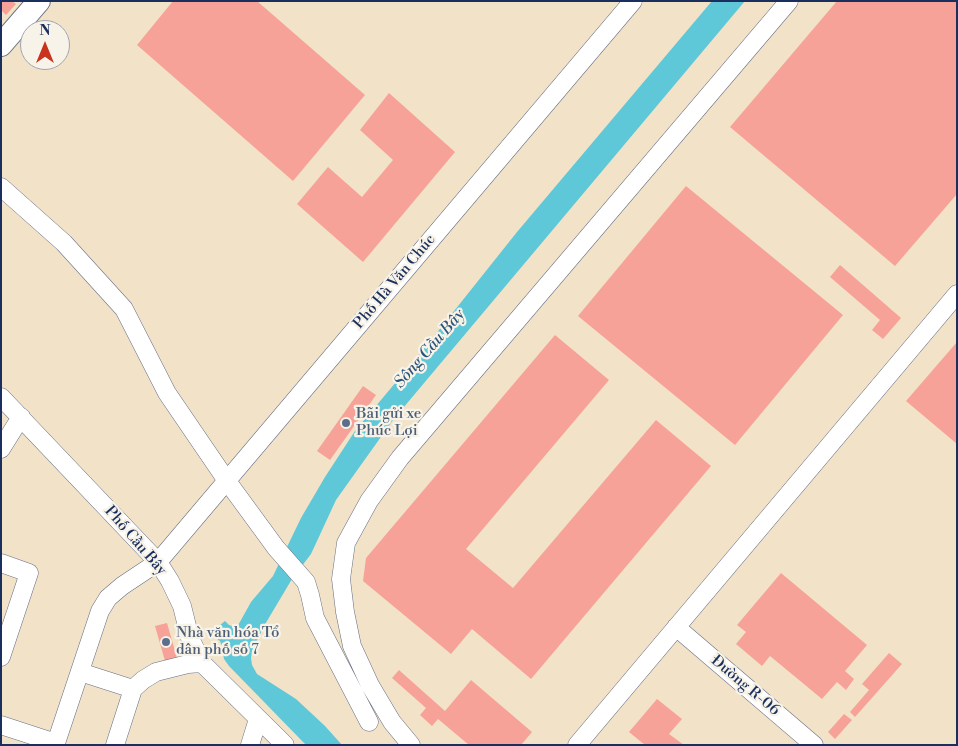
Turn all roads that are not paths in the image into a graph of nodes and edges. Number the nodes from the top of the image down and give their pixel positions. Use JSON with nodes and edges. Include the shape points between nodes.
{"nodes":[{"id":1,"x":633,"y":1,"type":"edge"},
{"id":2,"x":789,"y":1,"type":"edge"},
{"id":3,"x":30,"y":4,"type":"edge"},
{"id":4,"x":1,"y":45,"type":"edge"},
{"id":5,"x":1,"y":187,"type":"edge"},
{"id":6,"x":957,"y":294,"type":"edge"},
{"id":7,"x":1,"y":397,"type":"edge"},
{"id":8,"x":21,"y":417,"type":"junction"},
{"id":9,"x":1,"y":449,"type":"edge"},
{"id":10,"x":227,"y":481,"type":"junction"},
{"id":11,"x":158,"y":562,"type":"junction"},
{"id":12,"x":1,"y":563,"type":"edge"},
{"id":13,"x":676,"y":627,"type":"junction"},
{"id":14,"x":1,"y":657,"type":"edge"},
{"id":15,"x":202,"y":663,"type":"junction"},
{"id":16,"x":80,"y":672,"type":"junction"},
{"id":17,"x":133,"y":690,"type":"junction"},
{"id":18,"x":258,"y":720,"type":"junction"},
{"id":19,"x":369,"y":722,"type":"dead end"},
{"id":20,"x":1,"y":724,"type":"edge"},
{"id":21,"x":56,"y":744,"type":"edge"},
{"id":22,"x":119,"y":744,"type":"edge"},
{"id":23,"x":250,"y":745,"type":"edge"},
{"id":24,"x":285,"y":745,"type":"edge"},
{"id":25,"x":410,"y":745,"type":"edge"},
{"id":26,"x":577,"y":745,"type":"edge"},
{"id":27,"x":814,"y":745,"type":"edge"}],
"edges":[{"from":1,"to":10,"type":"street","name":"Phố Hà Văn Chúc"},
{"from":2,"to":25,"type":"street","via":[[400,458],[369,500],[346,543],[341,579],[352,646],[370,685]]},
{"from":3,"to":4,"type":"main road"},
{"from":5,"to":10,"type":"street","via":[[64,243],[124,309],[167,393]]},
{"from":6,"to":13,"type":"street"},
{"from":7,"to":8,"type":"street","name":"Phố Cầu Bây"},
{"from":8,"to":9,"type":"street"},
{"from":8,"to":11,"type":"street","name":"Phố Cầu Bây"},
{"from":10,"to":11,"type":"street","name":"Phố Hà Văn Chúc"},
{"from":10,"to":19,"type":"street","via":[[276,548],[306,582],[315,618]]},
{"from":11,"to":15,"type":"street","name":"Phố Cầu Bây","via":[[182,606],[190,638]]},
{"from":11,"to":16,"type":"street","name":"Phố Hà Văn Chúc","via":[[108,598],[100,611]]},
{"from":12,"to":14,"type":"street","via":[[29,573]]},
{"from":13,"to":26,"type":"street"},
{"from":13,"to":27,"type":"street","name":"Đường R-06"},
{"from":15,"to":17,"type":"street","via":[[156,672]]},
{"from":15,"to":18,"type":"street","name":"Phố Cầu Bây"},
{"from":16,"to":17,"type":"street"},
{"from":16,"to":21,"type":"street","name":"Phố Hà Văn Chúc"},
{"from":17,"to":22,"type":"street"},
{"from":18,"to":23,"type":"street"},
{"from":18,"to":24,"type":"street","name":"Phố Cầu Bây"},
{"from":20,"to":21,"type":"street"}]}
